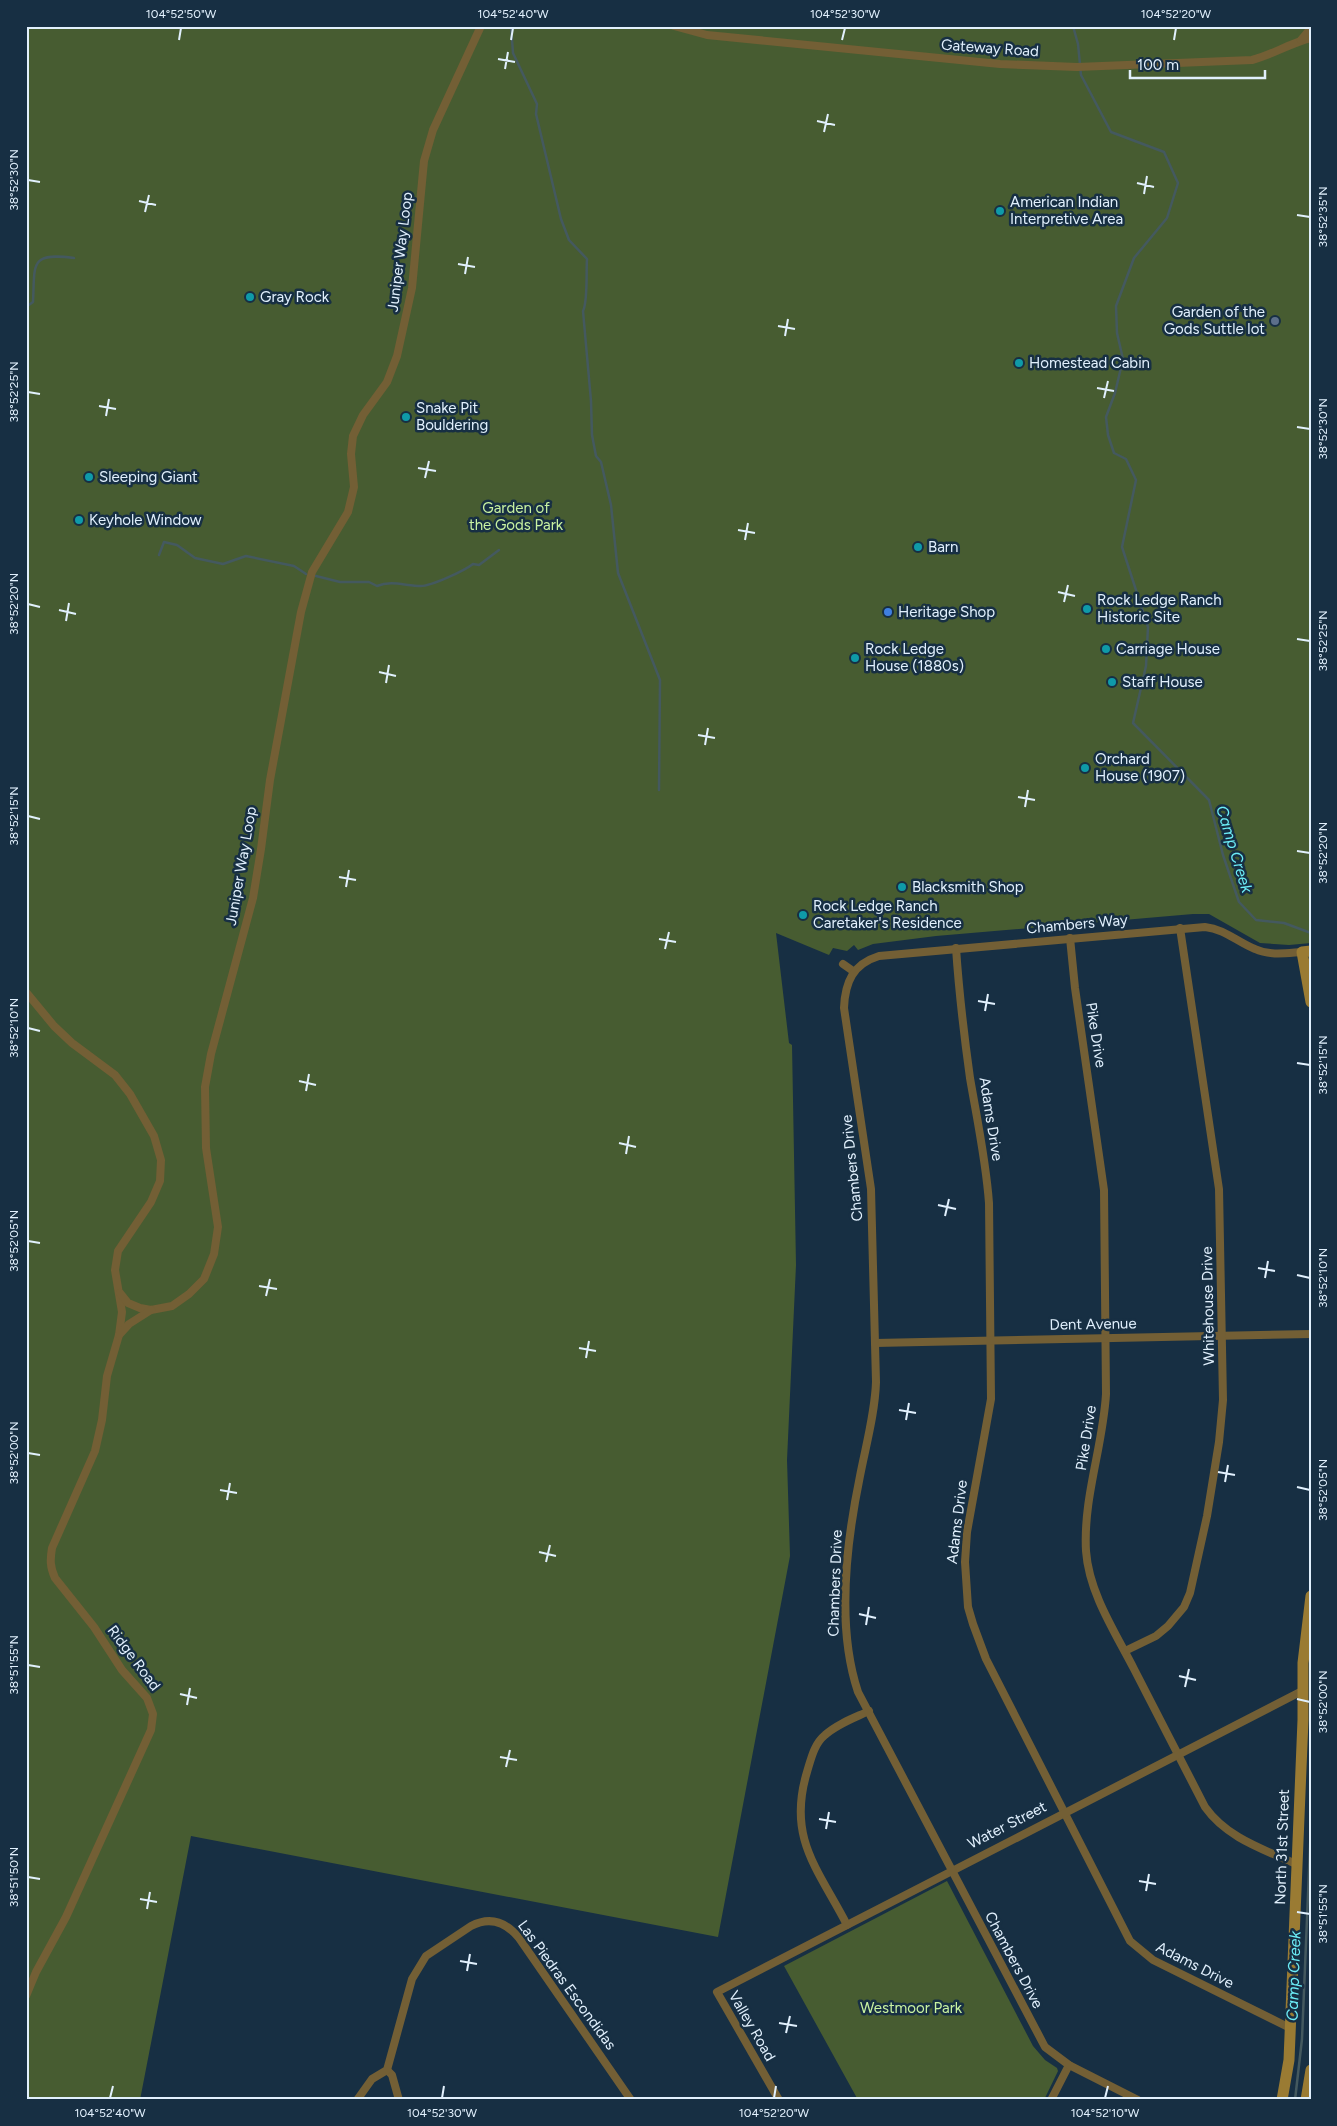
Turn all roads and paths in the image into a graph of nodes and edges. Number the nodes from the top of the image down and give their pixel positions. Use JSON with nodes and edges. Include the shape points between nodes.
{"nodes":[{"id":1,"x":481,"y":26,"type":"edge"},
{"id":2,"x":674,"y":26,"type":"edge"},
{"id":3,"x":1311,"y":28,"type":"edge"},
{"id":4,"x":1311,"y":38,"type":"edge"},
{"id":5,"x":1301,"y":40,"type":"junction"},
{"id":6,"x":1180,"y":928,"type":"junction"},
{"id":7,"x":1070,"y":938,"type":"junction"},
{"id":8,"x":956,"y":948,"type":"junction"},
{"id":9,"x":1307,"y":951,"type":"edge"},
{"id":10,"x":843,"y":964,"type":"dead end"},
{"id":11,"x":853,"y":971,"type":"junction"},
{"id":12,"x":26,"y":992,"type":"edge"},
{"id":13,"x":1311,"y":1002,"type":"edge"},
{"id":14,"x":120,"y":1293,"type":"junction"},
{"id":15,"x":152,"y":1310,"type":"junction"},
{"id":16,"x":1311,"y":1334,"type":"edge"},
{"id":17,"x":119,"y":1335,"type":"junction"},
{"id":18,"x":1222,"y":1337,"type":"junction"},
{"id":19,"x":1106,"y":1338,"type":"junction"},
{"id":20,"x":990,"y":1340,"type":"junction"},
{"id":21,"x":875,"y":1343,"type":"junction"},
{"id":22,"x":1311,"y":1596,"type":"edge"},
{"id":23,"x":1125,"y":1651,"type":"junction"},
{"id":24,"x":1307,"y":1689,"type":"edge"},
{"id":25,"x":868,"y":1711,"type":"junction"},
{"id":26,"x":1178,"y":1755,"type":"junction"},
{"id":27,"x":1064,"y":1812,"type":"junction"},
{"id":28,"x":1296,"y":1864,"type":"junction"},
{"id":29,"x":951,"y":1871,"type":"junction"},
{"id":30,"x":847,"y":1926,"type":"junction"},
{"id":31,"x":717,"y":1992,"type":"joint"},
{"id":32,"x":26,"y":1996,"type":"edge"},
{"id":33,"x":1290,"y":2028,"type":"junction"},
{"id":34,"x":1069,"y":2064,"type":"junction"},
{"id":35,"x":387,"y":2070,"type":"junction"},
{"id":36,"x":1311,"y":2070,"type":"edge"},
{"id":37,"x":357,"y":2100,"type":"edge"},
{"id":38,"x":399,"y":2100,"type":"edge"},
{"id":39,"x":631,"y":2100,"type":"edge"},
{"id":40,"x":779,"y":2100,"type":"edge"},
{"id":41,"x":1051,"y":2100,"type":"edge"},
{"id":42,"x":1138,"y":2100,"type":"edge"},
{"id":43,"x":1282,"y":2100,"type":"edge"},
{"id":44,"x":1306,"y":2100,"type":"edge"}],
"edges":[{"from":1,"to":15,"type":"street","name":"Juniper Way Loop","via":[[433,130],[424,161],[412,288],[397,356],[387,382],[363,415],[353,436],[354,487],[348,512],[312,572],[301,612],[270,780],[253,898],[205,1087],[206,1148],[218,1227],[214,1254],[204,1278],[189,1294],[172,1306]]},
{"from":2,"to":5,"type":"street","name":"Gateway Road","via":[[707,35],[831,48],[1000,64],[1077,67],[1252,60]]},
{"from":3,"to":5,"type":"street","name":"Gateway Road"},
{"from":4,"to":5,"type":"street","name":"Gateway Road"},
{"from":6,"to":7,"type":"street","name":"Chambers Way"},
{"from":6,"to":9,"type":"street","name":"Chambers Way","via":[[1214,928],[1266,953]]},
{"from":6,"to":18,"type":"street","name":"Whitehouse Drive","via":[[1219,1189]]},
{"from":7,"to":8,"type":"street","name":"Chambers Way"},
{"from":7,"to":19,"type":"street","name":"Pike Drive","via":[[1102,1175]]},
{"from":8,"to":11,"type":"street","name":"Chambers Way","via":[[879,956]]},
{"from":8,"to":20,"type":"street","name":"Adams Drive","via":[[970,1076],[988,1187]]},
{"from":9,"to":13,"type":"main road"},
{"from":10,"to":11,"type":"street"},
{"from":11,"to":21,"type":"street","name":"Chambers Drive","via":[[847,985],[844,1008],[871,1189]]},
{"from":12,"to":14,"type":"street","via":[[54,1026],[115,1075],[154,1136],[161,1160],[160,1181],[151,1202],[118,1252],[115,1270]]},
{"from":14,"to":15,"type":"street","via":[[128,1302]]},
{"from":14,"to":17,"type":"street","name":"Ridge Road"},
{"from":15,"to":17,"type":"street","via":[[129,1324]]},
{"from":16,"to":18,"type":"street","name":"Dent Avenue"},
{"from":17,"to":32,"type":"street","name":"Ridge Road","via":[[109,1365],[95,1451],[52,1548],[50,1560],[55,1578],[94,1627],[122,1670],[147,1698],[153,1719],[151,1730],[66,1917]]},
{"from":18,"to":19,"type":"street","name":"Dent Avenue"},
{"from":18,"to":23,"type":"street","name":"Whitehouse Drive","via":[[1223,1400],[1219,1442],[1190,1593],[1184,1607],[1168,1626],[1156,1636]]},
{"from":19,"to":20,"type":"street","name":"Dent Avenue"},
{"from":19,"to":23,"type":"street","name":"Pike Drive","via":[[1105,1417],[1089,1509],[1086,1551],[1095,1590]]},
{"from":20,"to":21,"type":"street","name":"Dent Avenue"},
{"from":20,"to":27,"type":"street","name":"Adams Drive","via":[[990,1406],[967,1532],[966,1592],[986,1659]]},
{"from":21,"to":25,"type":"street","name":"Chambers Drive","via":[[876,1395],[853,1509],[847,1568],[848,1656],[858,1692]]},
{"from":22,"to":24,"type":"main road","name":"North 31st Street","via":[[1306,1631]]},
{"from":23,"to":26,"type":"street","name":"Pike Drive"},
{"from":24,"to":26,"type":"street","name":"Water Street"},
{"from":24,"to":28,"type":"main road","name":"North 31st Street"},
{"from":25,"to":29,"type":"street","name":"Chambers Drive"},
{"from":25,"to":30,"type":"street","via":[[820,1739],[814,1749],[800,1800],[804,1843]]},
{"from":26,"to":27,"type":"street","name":"Water Street"},
{"from":26,"to":28,"type":"street","name":"Pike Drive","via":[[1205,1807],[1220,1825],[1238,1838]]},
{"from":27,"to":29,"type":"street","name":"Water Street"},
{"from":27,"to":33,"type":"street","name":"Adams Drive","via":[[1136,1947],[1153,1960]]},
{"from":28,"to":33,"type":"main road","name":"North 31st Street"},
{"from":29,"to":30,"type":"street","name":"Water Street"},
{"from":29,"to":34,"type":"street","name":"Chambers Drive","via":[[1039,2039],[1051,2054]]},
{"from":30,"to":31,"type":"street","name":"Water Street"},
{"from":31,"to":40,"type":"street","name":"Valley Road"},
{"from":33,"to":43,"type":"main road","name":"North 31st Street","via":[[1289,2060]]},
{"from":34,"to":41,"type":"street"},
{"from":34,"to":42,"type":"street","name":"Chambers Drive"},
{"from":35,"to":37,"type":"street","via":[[372,2079]]},
{"from":35,"to":38,"type":"street"},
{"from":35,"to":39,"type":"street","name":"Las Piedras Escondidas","via":[[412,1979],[420,1963],[432,1951],[471,1926],[493,1921],[506,1925],[519,1938]]},
{"from":36,"to":44,"type":"main road"}]}
